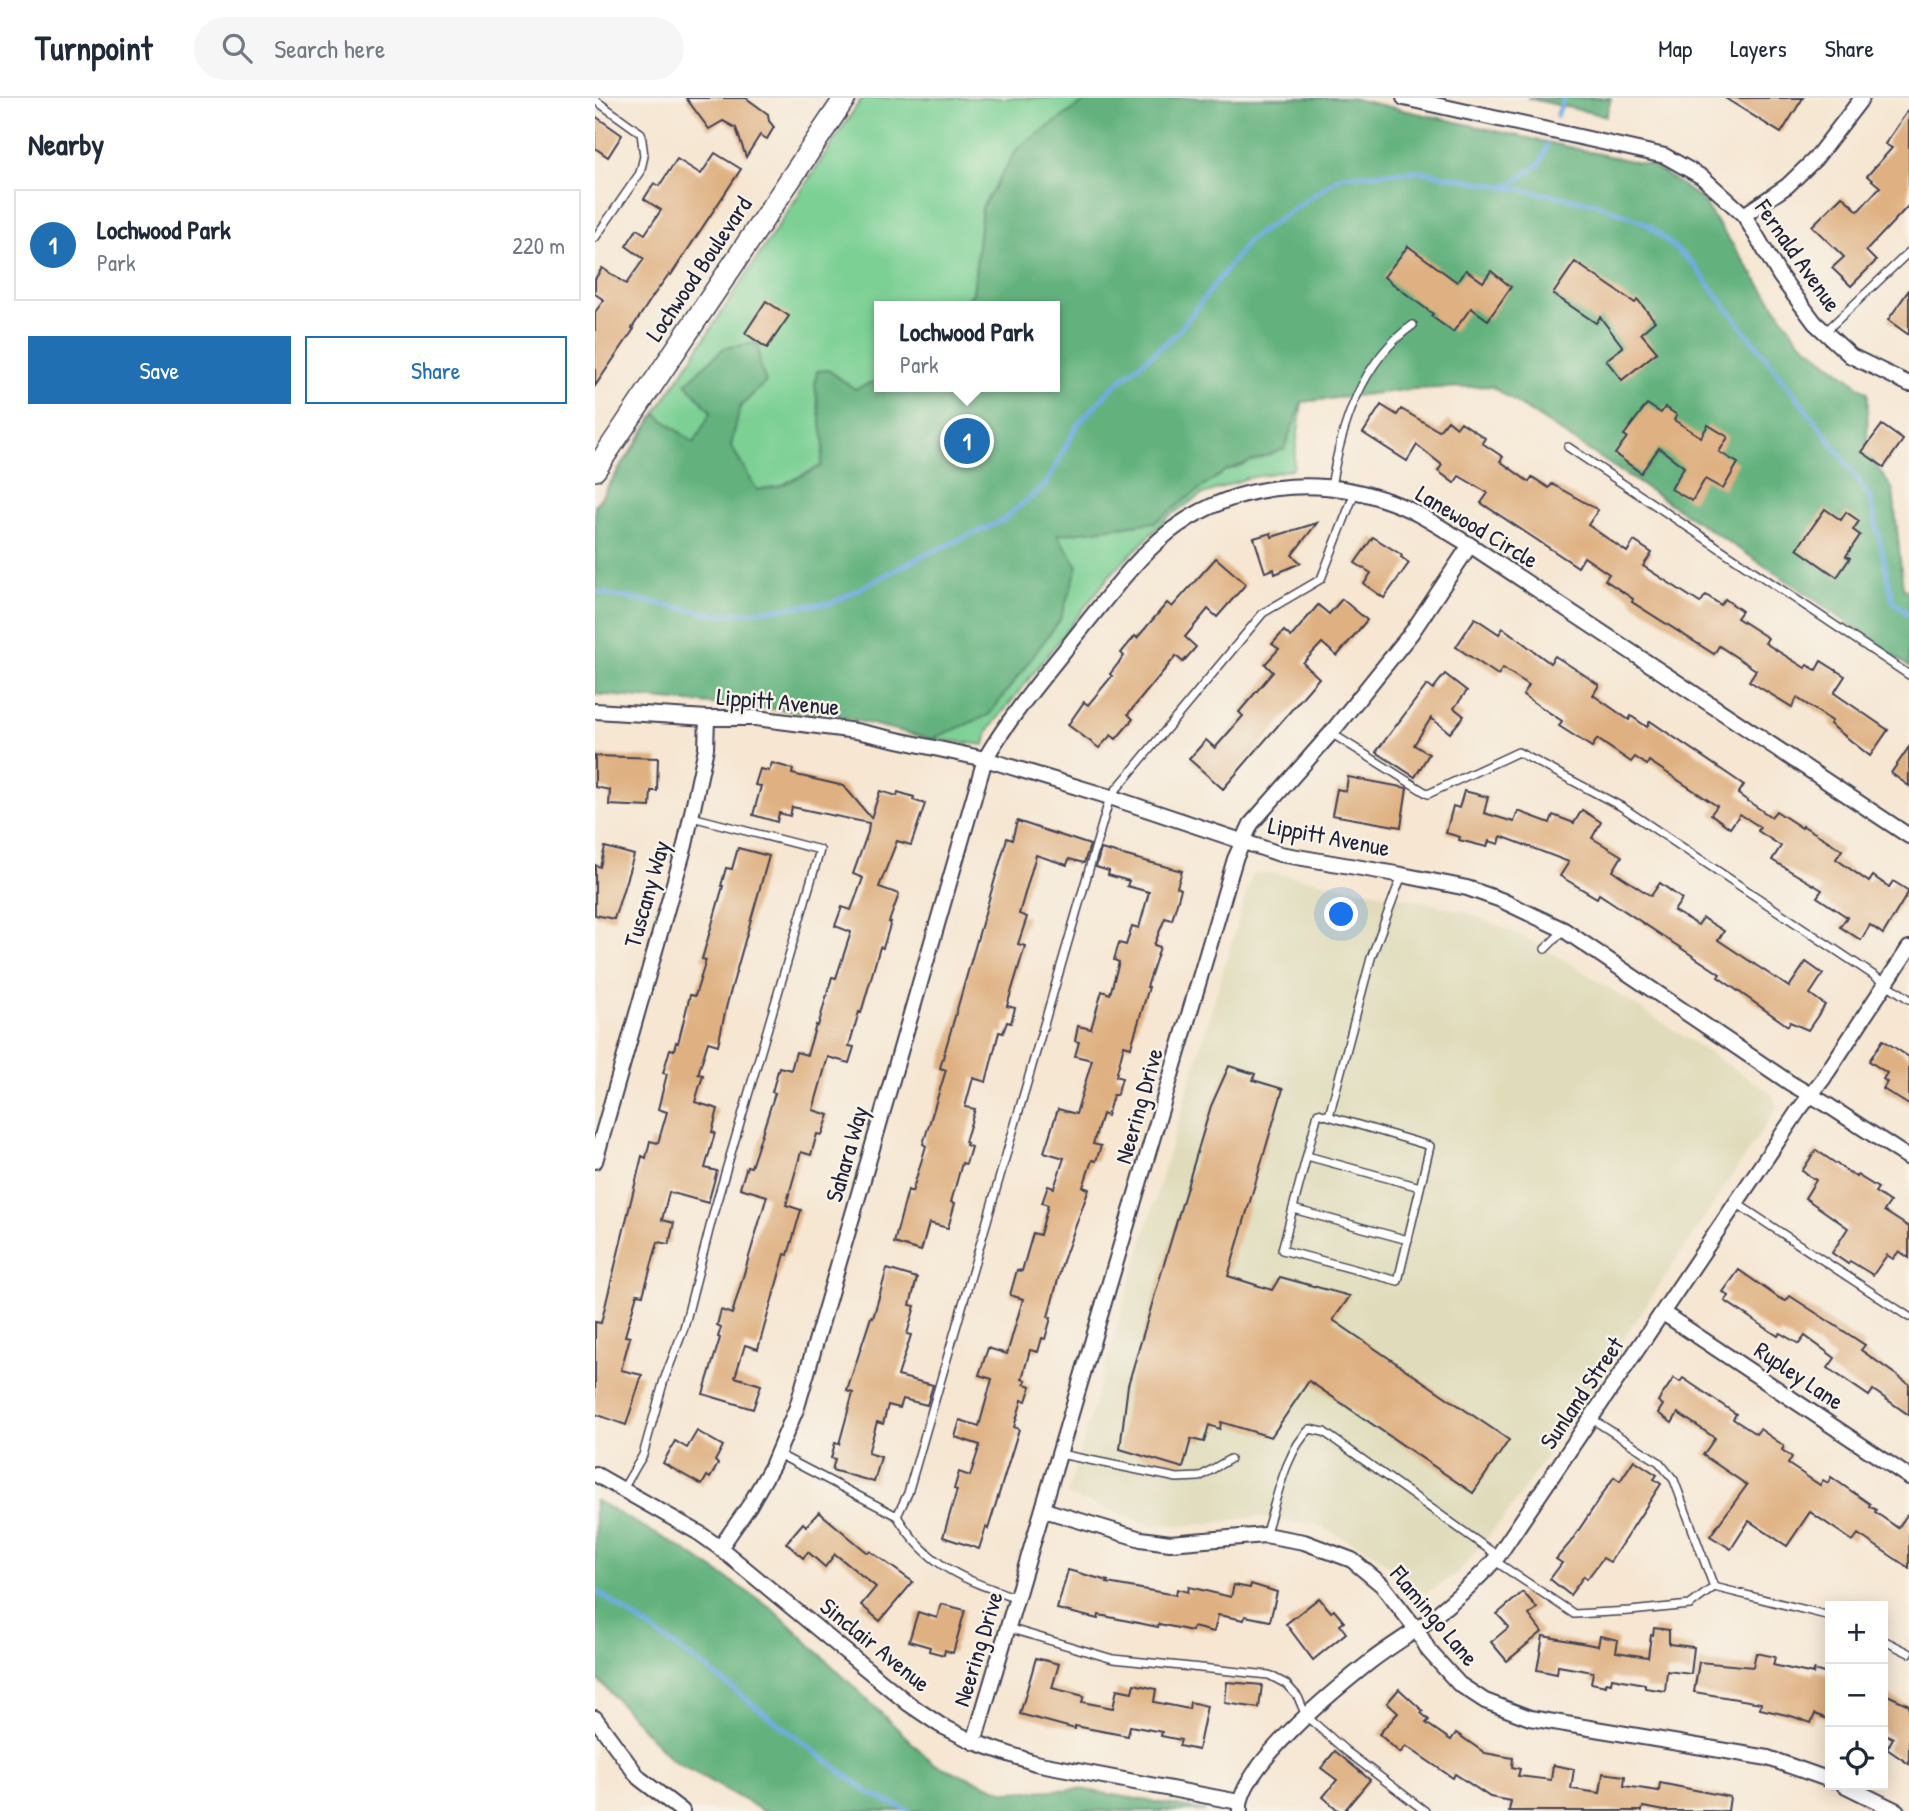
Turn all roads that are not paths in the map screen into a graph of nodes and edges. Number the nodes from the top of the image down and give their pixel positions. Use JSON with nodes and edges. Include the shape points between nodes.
{"nodes":[{"id":1,"x":1404,"y":98,"type":"edge"},
{"id":2,"x":1862,"y":98,"type":"edge"},
{"id":3,"x":595,"y":100,"type":"edge"},
{"id":4,"x":837,"y":101,"type":"edge"},
{"id":5,"x":1744,"y":215,"type":"junction"},
{"id":6,"x":595,"y":238,"type":"edge"},
{"id":7,"x":1909,"y":252,"type":"edge"},
{"id":8,"x":1413,"y":325,"type":"dead end"},
{"id":9,"x":1825,"y":333,"type":"junction"},
{"id":10,"x":1909,"y":384,"type":"edge"},
{"id":11,"x":1568,"y":447,"type":"dead end"},
{"id":12,"x":595,"y":470,"type":"edge"},
{"id":13,"x":1331,"y":487,"type":"junction"},
{"id":14,"x":1355,"y":490,"type":"junction"},
{"id":15,"x":1470,"y":545,"type":"junction"},
{"id":16,"x":1909,"y":675,"type":"edge"},
{"id":17,"x":595,"y":711,"type":"edge"},
{"id":18,"x":707,"y":718,"type":"junction"},
{"id":19,"x":1331,"y":733,"type":"junction"},
{"id":20,"x":985,"y":760,"type":"junction"},
{"id":21,"x":1110,"y":797,"type":"junction"},
{"id":22,"x":692,"y":817,"type":"junction"},
{"id":23,"x":1909,"y":836,"type":"edge"},
{"id":24,"x":1243,"y":842,"type":"junction"},
{"id":25,"x":1402,"y":874,"type":"junction"},
{"id":26,"x":1564,"y":930,"type":"junction"},
{"id":27,"x":1909,"y":948,"type":"edge"},
{"id":28,"x":1545,"y":950,"type":"dead end"},
{"id":29,"x":1884,"y":983,"type":"junction"},
{"id":30,"x":1909,"y":999,"type":"edge"},
{"id":31,"x":1811,"y":1095,"type":"junction"},
{"id":32,"x":1329,"y":1116,"type":"junction"},
{"id":33,"x":1307,"y":1156,"type":"junction"},
{"id":34,"x":1909,"y":1158,"type":"edge"},
{"id":35,"x":595,"y":1161,"type":"edge"},
{"id":36,"x":1420,"y":1187,"type":"junction"},
{"id":37,"x":1736,"y":1203,"type":"junction"},
{"id":38,"x":1293,"y":1209,"type":"junction"},
{"id":39,"x":1408,"y":1240,"type":"junction"},
{"id":40,"x":1663,"y":1313,"type":"junction"},
{"id":41,"x":1909,"y":1317,"type":"edge"},
{"id":42,"x":1592,"y":1419,"type":"junction"},
{"id":43,"x":778,"y":1454,"type":"junction"},
{"id":44,"x":1060,"y":1454,"type":"junction"},
{"id":45,"x":1230,"y":1460,"type":"dead end"},
{"id":46,"x":595,"y":1474,"type":"edge"},
{"id":47,"x":1909,"y":1477,"type":"edge"},
{"id":48,"x":623,"y":1489,"type":"junction"},
{"id":49,"x":1044,"y":1510,"type":"junction"},
{"id":50,"x":897,"y":1516,"type":"junction"},
{"id":51,"x":1265,"y":1535,"type":"junction"},
{"id":52,"x":720,"y":1548,"type":"junction"},
{"id":53,"x":1496,"y":1558,"type":"junction"},
{"id":54,"x":1714,"y":1587,"type":"junction"},
{"id":55,"x":1017,"y":1598,"type":"junction"},
{"id":56,"x":1825,"y":1615,"type":"edge"},
{"id":57,"x":1008,"y":1629,"type":"junction"},
{"id":58,"x":1417,"y":1630,"type":"junction"},
{"id":59,"x":1888,"y":1642,"type":"edge"},
{"id":60,"x":1909,"y":1653,"type":"edge"},
{"id":61,"x":1306,"y":1716,"type":"junction"},
{"id":62,"x":595,"y":1718,"type":"edge"},
{"id":63,"x":974,"y":1742,"type":"junction"},
{"id":64,"x":1825,"y":1778,"type":"edge"},
{"id":65,"x":1854,"y":1790,"type":"edge"},
{"id":66,"x":1240,"y":1807,"type":"edge"},
{"id":67,"x":682,"y":1811,"type":"edge"},
{"id":68,"x":1425,"y":1811,"type":"edge"},
{"id":69,"x":1897,"y":1811,"type":"edge"}],
"edges":[{"from":1,"to":5,"type":"street","name":"Fernald Avenue","via":[[1665,156],[1702,177]]},
{"from":2,"to":5,"type":"street","via":[[1815,159],[1787,186]]},
{"from":3,"to":6,"type":"lane","via":[[641,133],[644,156],[640,173]]},
{"from":4,"to":12,"type":"street","name":"Lochwood Boulevard"},
{"from":5,"to":9,"type":"street","name":"Fernald Avenue","via":[[1780,276]]},
{"from":7,"to":9,"type":"lane"},
{"from":8,"to":13,"type":"lane","via":[[1382,353],[1366,377],[1338,446]]},
{"from":9,"to":10,"type":"street","name":"Fernald Avenue","via":[[1851,356]]},
{"from":11,"to":16,"type":"lane"},
{"from":13,"to":14,"type":"street","name":"Lanewood Circle"},
{"from":13,"to":20,"type":"street","name":"Lanewood Circle","via":[[1294,485],[1249,492],[1198,512],[1168,533],[1129,570],[1018,710]]},
{"from":14,"to":15,"type":"street","name":"Lanewood Circle","via":[[1393,502]]},
{"from":14,"to":21,"type":"lane","via":[[1321,579],[1263,613]]},
{"from":15,"to":19,"type":"street","name":"Neering Drive","via":[[1412,632]]},
{"from":15,"to":23,"type":"street","name":"Lanewood Circle"},
{"from":17,"to":18,"type":"street","name":"Lippitt Avenue"},
{"from":18,"to":20,"type":"street","name":"Lippitt Avenue","via":[[856,731]]},
{"from":18,"to":22,"type":"street","name":"Tuscany Way","via":[[706,748]]},
{"from":19,"to":24,"type":"street","name":"Neering Drive","via":[[1251,824]]},
{"from":19,"to":29,"type":"lane","via":[[1428,794],[1518,752],[1622,807]]},
{"from":20,"to":21,"type":"street","name":"Lippitt Avenue"},
{"from":20,"to":43,"type":"street","name":"Sahara Way","via":[[797,1407]]},
{"from":21,"to":24,"type":"street","name":"Lippitt Avenue"},
{"from":21,"to":50,"type":"lane","via":[[908,1493]]},
{"from":22,"to":35,"type":"street","name":"Tuscany Way"},
{"from":22,"to":48,"type":"lane","via":[[820,850],[684,1328],[643,1455]]},
{"from":24,"to":25,"type":"street","name":"Lippitt Avenue","via":[[1280,855]]},
{"from":24,"to":44,"type":"street","name":"Neering Drive"},
{"from":25,"to":26,"type":"street","name":"Lippitt Avenue","via":[[1467,888]]},
{"from":25,"to":32,"type":"lane","via":[[1371,958]]},
{"from":26,"to":28,"type":"lane"},
{"from":26,"to":31,"type":"street","name":"Lippitt Avenue"},
{"from":27,"to":29,"type":"street","name":"Sunland Street"},
{"from":29,"to":30,"type":"lane"},
{"from":29,"to":31,"type":"street","name":"Sunland Street"},
{"from":31,"to":34,"type":"street","name":"Lippitt Avenue"},
{"from":31,"to":37,"type":"street","name":"Sunland Street"},
{"from":32,"to":33,"type":"lane","via":[[1318,1113]]},
{"from":32,"to":36,"type":"lane","via":[[1430,1146]]},
{"from":33,"to":36,"type":"lane"},
{"from":33,"to":38,"type":"lane"},
{"from":36,"to":39,"type":"lane"},
{"from":37,"to":40,"type":"street","name":"Sunland Street"},
{"from":37,"to":41,"type":"lane"},
{"from":38,"to":39,"type":"lane"},
{"from":38,"to":39,"type":"lane","via":[[1283,1250],[1398,1281]]},
{"from":40,"to":42,"type":"street","name":"Sunland Street"},
{"from":40,"to":47,"type":"street","name":"Rupley Lane"},
{"from":42,"to":53,"type":"street","name":"Sunland Street"},
{"from":42,"to":54,"type":"lane","via":[[1659,1462],[1674,1480]]},
{"from":43,"to":50,"type":"lane"},
{"from":43,"to":52,"type":"street","name":"Sahara Way"},
{"from":44,"to":45,"type":"lane","via":[[1177,1478],[1199,1478]]},
{"from":44,"to":49,"type":"street","name":"Neering Drive"},
{"from":46,"to":48,"type":"street","name":"Sinclair Avenue"},
{"from":48,"to":52,"type":"street","name":"Sinclair Avenue"},
{"from":49,"to":51,"type":"street","name":"Flamingo Lane","via":[[1170,1544]]},
{"from":49,"to":55,"type":"street","name":"Neering Drive"},
{"from":50,"to":55,"type":"lane","via":[[937,1563],[967,1581]]},
{"from":51,"to":53,"type":"lane","via":[[1291,1455],[1310,1429],[1324,1432]]},
{"from":51,"to":58,"type":"street","name":"Flamingo Lane","via":[[1304,1542],[1352,1560],[1382,1586]]},
{"from":52,"to":63,"type":"street","name":"Sinclair Avenue","via":[[909,1704]]},
{"from":53,"to":54,"type":"lane","via":[[1574,1614],[1690,1605]]},
{"from":53,"to":58,"type":"street","name":"Sunland Street"},
{"from":54,"to":56,"type":"lane"},
{"from":55,"to":57,"type":"street","name":"Neering Drive"},
{"from":57,"to":61,"type":"lane","via":[[1113,1659],[1269,1675],[1298,1697]]},
{"from":57,"to":63,"type":"street","name":"Neering Drive"},
{"from":58,"to":61,"type":"street","name":"Sunland Street","via":[[1371,1661]]},
{"from":58,"to":64,"type":"street","name":"Flamingo Lane","via":[[1459,1684],[1485,1701],[1529,1718],[1768,1758]]},
{"from":59,"to":60,"type":"lane"},
{"from":61,"to":66,"type":"street","name":"Sunland Street","via":[[1250,1781]]},
{"from":61,"to":68,"type":"lane"},
{"from":62,"to":67,"type":"street","via":[[639,1778]]},
{"from":63,"to":66,"type":"street","name":"Sinclair Avenue","via":[[1035,1763]]},
{"from":65,"to":69,"type":"street"}]}
